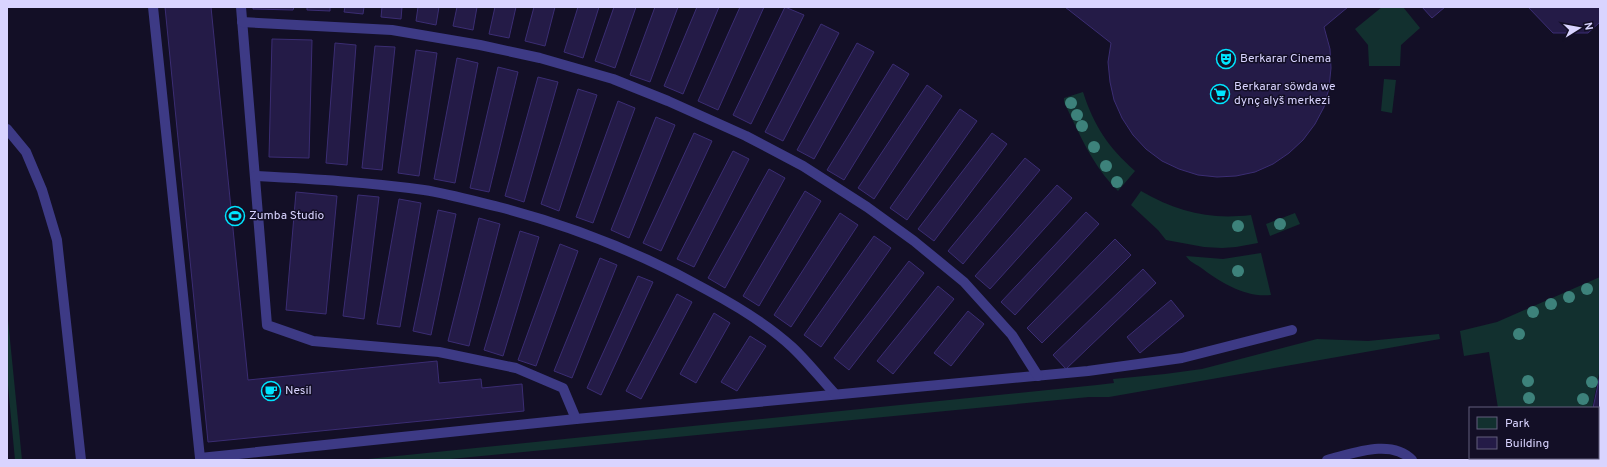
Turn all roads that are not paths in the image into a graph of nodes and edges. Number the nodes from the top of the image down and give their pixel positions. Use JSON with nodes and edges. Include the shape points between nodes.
{"nodes":[{"id":1,"x":153,"y":7,"type":"edge"},
{"id":2,"x":241,"y":7,"type":"edge"},
{"id":3,"x":242,"y":22,"type":"junction"},
{"id":4,"x":7,"y":129,"type":"edge"},
{"id":5,"x":255,"y":176,"type":"junction"},
{"id":6,"x":1292,"y":330,"type":"dead end"},
{"id":7,"x":1038,"y":376,"type":"junction"},
{"id":8,"x":836,"y":394,"type":"junction"},
{"id":9,"x":576,"y":419,"type":"junction"},
{"id":10,"x":80,"y":460,"type":"edge"},
{"id":11,"x":1327,"y":460,"type":"edge"},
{"id":12,"x":1412,"y":460,"type":"edge"}],
"edges":[{"from":1,"to":9,"type":"lane","via":[[200,458]]},
{"from":2,"to":3,"type":"lane"},
{"from":3,"to":5,"type":"lane"},
{"from":3,"to":7,"type":"lane","via":[[392,30],[480,45],[540,58],[613,79],[668,101],[746,136],[803,166],[914,241],[964,282],[1012,334]]},
{"from":4,"to":10,"type":"lane","via":[[26,152],[42,190],[57,240]]},
{"from":5,"to":8,"type":"lane","via":[[425,190],[525,214],[580,232],[632,252],[684,277],[754,318],[792,347]]},
{"from":5,"to":9,"type":"lane","via":[[267,325],[313,341],[439,352],[516,368],[563,388]]},
{"from":6,"to":7,"type":"lane","via":[[1182,358]]},
{"from":7,"to":8,"type":"lane"},
{"from":8,"to":9,"type":"lane"},
{"from":11,"to":12,"type":"lane","via":[[1385,448],[1399,450]]}]}
